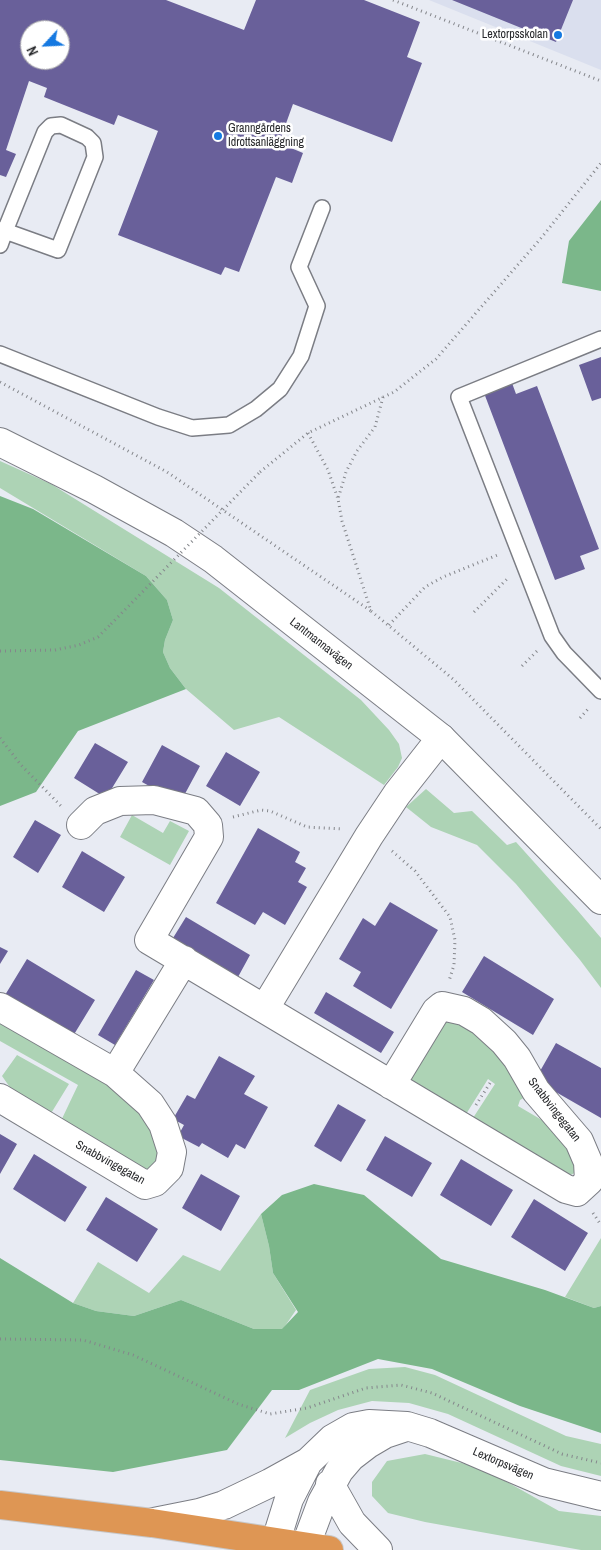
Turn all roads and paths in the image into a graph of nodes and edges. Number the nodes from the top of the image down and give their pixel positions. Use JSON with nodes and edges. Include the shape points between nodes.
{"nodes":[{"id":1,"x":393,"y":0,"type":"edge"},
{"id":2,"x":601,"y":81,"type":"edge"},
{"id":3,"x":601,"y":164,"type":"edge"},
{"id":4,"x":322,"y":208,"type":"dead end"},
{"id":5,"x":2,"y":235,"type":"edge"},
{"id":6,"x":601,"y":339,"type":"edge"},
{"id":7,"x":0,"y":354,"type":"edge"},
{"id":8,"x":0,"y":382,"type":"edge"},
{"id":9,"x":383,"y":397,"type":"junction"},
{"id":10,"x":308,"y":433,"type":"junction"},
{"id":11,"x":0,"y":442,"type":"edge"},
{"id":12,"x":338,"y":499,"type":"junction"},
{"id":13,"x":503,"y":553,"type":"dead end"},
{"id":14,"x":510,"y":575,"type":"dead end"},
{"id":15,"x":371,"y":611,"type":"junction"},
{"id":16,"x":474,"y":612,"type":"dead end"},
{"id":17,"x":388,"y":625,"type":"junction"},
{"id":18,"x":542,"y":646,"type":"dead end"},
{"id":19,"x":0,"y":651,"type":"edge"},
{"id":20,"x":522,"y":666,"type":"dead end"},
{"id":21,"x":598,"y":697,"type":"edge"},
{"id":22,"x":580,"y":718,"type":"dead end"},
{"id":23,"x":0,"y":738,"type":"edge"},
{"id":24,"x":441,"y":738,"type":"junction"},
{"id":25,"x":81,"y":825,"type":"joint"},
{"id":26,"x":601,"y":829,"type":"edge"},
{"id":27,"x":601,"y":900,"type":"edge"},
{"id":28,"x":184,"y":960,"type":"junction"},
{"id":29,"x":0,"y":1008,"type":"edge"},
{"id":30,"x":265,"y":1008,"type":"junction"},
{"id":31,"x":115,"y":1073,"type":"junction"},
{"id":32,"x":391,"y":1085,"type":"junction"},
{"id":33,"x":0,"y":1098,"type":"edge"},
{"id":34,"x":0,"y":1339,"type":"edge"},
{"id":35,"x":406,"y":1426,"type":"junction"},
{"id":36,"x":308,"y":1462,"type":"junction"},
{"id":37,"x":601,"y":1463,"type":"edge"},
{"id":38,"x":330,"y":1484,"type":"junction"},
{"id":39,"x":601,"y":1496,"type":"edge"},
{"id":40,"x":0,"y":1506,"type":"edge"},
{"id":41,"x":152,"y":1523,"type":"junction"},
{"id":42,"x":274,"y":1546,"type":"edge"},
{"id":43,"x":312,"y":1549,"type":"edge"},
{"id":44,"x":378,"y":1550,"type":"edge"}],
"edges":[{"from":1,"to":2,"type":"path"},
{"from":3,"to":9,"type":"path","via":[[436,359]]},
{"from":4,"to":7,"type":"lane","via":[[299,267],[317,306],[301,356],[280,389],[256,409],[228,425],[192,428]]},
{"from":5,"to":5,"type":"lane","via":[[58,250],[95,157],[93,143],[87,137],[61,125],[51,126],[45,132]]},
{"from":6,"to":21,"type":"lane","via":[[460,397],[552,636]]},
{"from":8,"to":15,"type":"path","via":[[167,472]]},
{"from":9,"to":10,"type":"path"},
{"from":9,"to":12,"type":"path","via":[[375,427],[346,472]]},
{"from":10,"to":12,"type":"path","via":[[328,470]]},
{"from":10,"to":19,"type":"path","bridge":true,"via":[[260,472],[98,638],[55,650]]},
{"from":11,"to":24,"type":"street","name":"Lantmannavägen","via":[[102,493],[213,559]]},
{"from":12,"to":15,"type":"path"},
{"from":13,"to":17,"type":"path","via":[[425,587]]},
{"from":14,"to":16,"type":"path"},
{"from":15,"to":17,"type":"path"},
{"from":17,"to":26,"type":"path","via":[[453,679]]},
{"from":18,"to":20,"type":"path"},
{"from":21,"to":22,"type":"path"},
{"from":23,"to":25,"type":"path"},
{"from":24,"to":27,"type":"street","name":"Lantmannavägen"},
{"from":24,"to":30,"type":"street","via":[[369,836]]},
{"from":25,"to":28,"type":"street","name":"Snabbvingegatan","via":[[95,811],[135,800],[154,800],[196,811],[203,817],[208,824],[209,837],[149,940]]},
{"from":28,"to":30,"type":"street","name":"Snabbvingegatan"},
{"from":28,"to":31,"type":"street"},
{"from":29,"to":31,"type":"street","name":"Snabbvingegatan"},
{"from":30,"to":32,"type":"street","name":"Snabbvingegatan"},
{"from":31,"to":33,"type":"street","name":"Snabbvingegatan","via":[[150,1104],[163,1124],[172,1152],[169,1168],[155,1182],[145,1185]]},
{"from":32,"to":32,"type":"street","name":"Snabbvingegatan","via":[[566,1189],[577,1192],[589,1181],[588,1162],[579,1141],[536,1091],[504,1042],[481,1021],[464,1011],[442,1006],[436,1011]]},
{"from":34,"to":37,"type":"path","via":[[83,1340],[133,1355],[238,1404],[270,1414],[306,1408],[366,1388],[401,1385],[432,1393],[562,1454]]},
{"from":35,"to":36,"type":"street","name":"Lextorpsvägen","via":[[369,1424],[352,1427],[332,1439]]},
{"from":35,"to":38,"type":"street","via":[[385,1434],[351,1457]]},
{"from":35,"to":39,"type":"street","name":"Lextorpsvägen","via":[[544,1482]]},
{"from":36,"to":41,"type":"street","via":[[224,1504]]},
{"from":36,"to":42,"type":"street","name":"Lextorpsvägen","via":[[289,1499]]},
{"from":38,"to":43,"type":"street"},
{"from":38,"to":44,"type":"street","via":[[352,1523]]},
{"from":40,"to":41,"type":"highway"},
{"from":41,"to":42,"type":"highway"},
{"from":42,"to":43,"type":"highway"}]}
